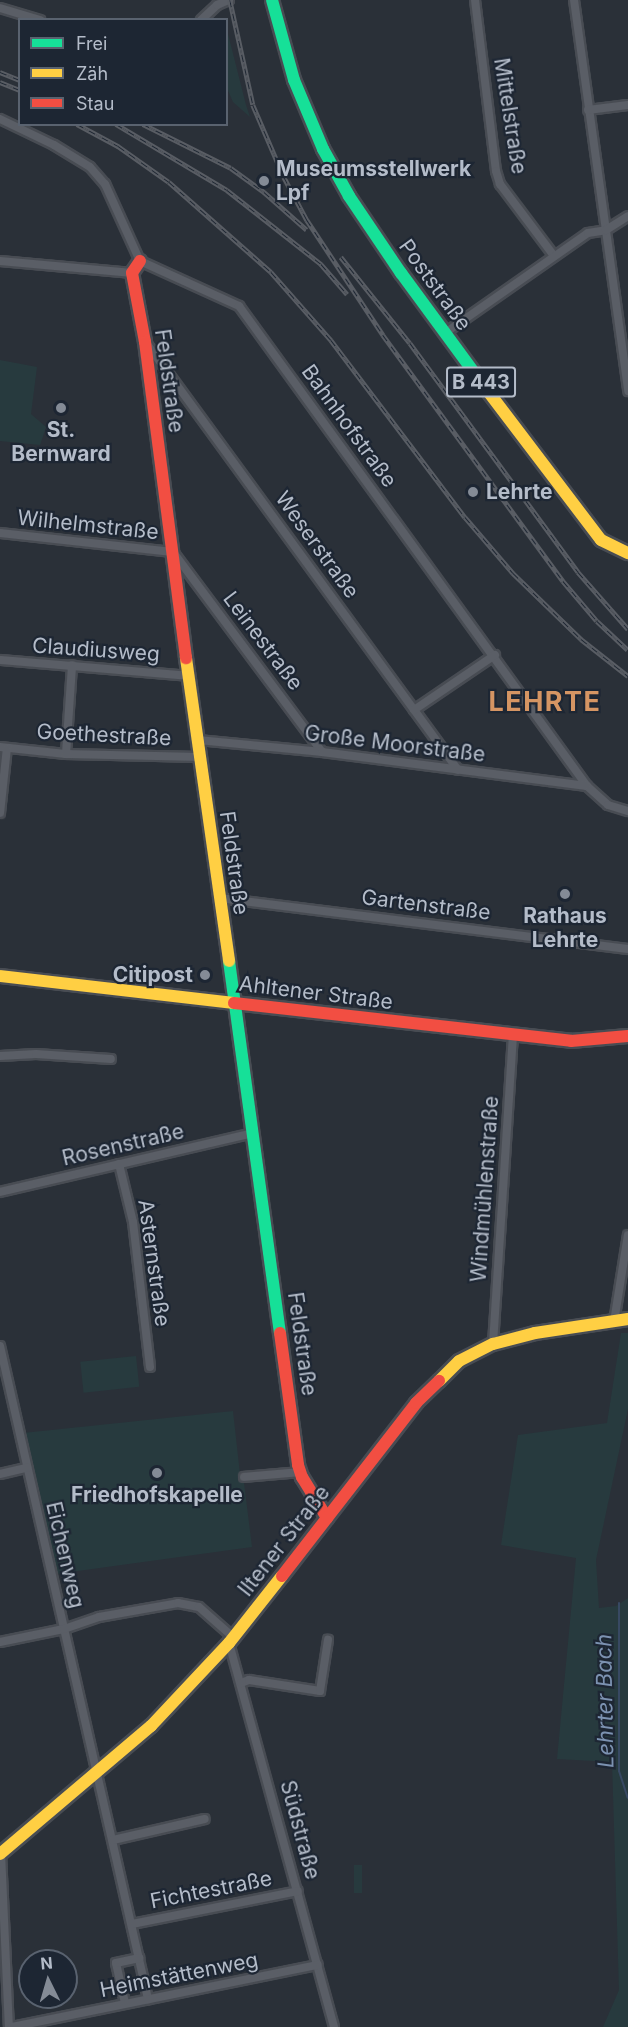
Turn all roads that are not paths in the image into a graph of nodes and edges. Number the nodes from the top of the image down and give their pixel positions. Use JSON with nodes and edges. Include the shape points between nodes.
{"nodes":[{"id":1,"x":229,"y":0,"type":"edge"},
{"id":2,"x":272,"y":0,"type":"edge"},
{"id":3,"x":475,"y":0,"type":"edge"},
{"id":4,"x":574,"y":0,"type":"edge"},
{"id":5,"x":0,"y":8,"type":"edge"},
{"id":6,"x":33,"y":18,"type":"edge"},
{"id":7,"x":203,"y":18,"type":"edge"},
{"id":8,"x":628,"y":105,"type":"edge"},
{"id":9,"x":588,"y":110,"type":"junction"},
{"id":10,"x":0,"y":119,"type":"edge"},
{"id":11,"x":628,"y":216,"type":"edge"},
{"id":12,"x":606,"y":230,"type":"junction"},
{"id":13,"x":554,"y":256,"type":"junction"},
{"id":14,"x":0,"y":261,"type":"edge"},
{"id":15,"x":140,"y":261,"type":"junction"},
{"id":16,"x":132,"y":273,"type":"junction"},
{"id":17,"x":445,"y":333,"type":"junction"},
{"id":18,"x":145,"y":342,"type":"junction"},
{"id":19,"x":628,"y":391,"type":"edge"},
{"id":20,"x":0,"y":533,"type":"edge"},
{"id":21,"x":173,"y":552,"type":"junction"},
{"id":22,"x":628,"y":553,"type":"edge"},
{"id":23,"x":495,"y":655,"type":"junction"},
{"id":24,"x":0,"y":660,"type":"edge"},
{"id":25,"x":72,"y":665,"type":"junction"},
{"id":26,"x":189,"y":676,"type":"junction"},
{"id":27,"x":414,"y":710,"type":"junction"},
{"id":28,"x":198,"y":740,"type":"junction"},
{"id":29,"x":3,"y":747,"type":"edge"},
{"id":30,"x":322,"y":752,"type":"junction"},
{"id":31,"x":66,"y":754,"type":"junction"},
{"id":32,"x":200,"y":757,"type":"junction"},
{"id":33,"x":458,"y":770,"type":"junction"},
{"id":34,"x":587,"y":786,"type":"junction"},
{"id":35,"x":628,"y":811,"type":"edge"},
{"id":36,"x":0,"y":813,"type":"edge"},
{"id":37,"x":219,"y":898,"type":"junction"},
{"id":38,"x":628,"y":949,"type":"edge"},
{"id":39,"x":0,"y":976,"type":"edge"},
{"id":40,"x":235,"y":1003,"type":"junction"},
{"id":41,"x":513,"y":1036,"type":"junction"},
{"id":42,"x":628,"y":1036,"type":"edge"},
{"id":43,"x":0,"y":1056,"type":"edge"},
{"id":44,"x":111,"y":1059,"type":"dead end"},
{"id":45,"x":254,"y":1133,"type":"junction"},
{"id":46,"x":119,"y":1164,"type":"junction"},
{"id":47,"x":0,"y":1192,"type":"edge"},
{"id":48,"x":628,"y":1235,"type":"edge"},
{"id":49,"x":628,"y":1319,"type":"edge"},
{"id":50,"x":614,"y":1322,"type":"junction"},
{"id":51,"x":493,"y":1344,"type":"junction"},
{"id":52,"x":0,"y":1346,"type":"edge"},
{"id":53,"x":150,"y":1367,"type":"dead end"},
{"id":54,"x":27,"y":1468,"type":"junction"},
{"id":55,"x":300,"y":1472,"type":"junction"},
{"id":56,"x":0,"y":1474,"type":"edge"},
{"id":57,"x":244,"y":1477,"type":"dead end"},
{"id":58,"x":327,"y":1518,"type":"junction"},
{"id":59,"x":64,"y":1629,"type":"junction"},
{"id":60,"x":231,"y":1640,"type":"junction"},
{"id":61,"x":327,"y":1640,"type":"dead end"},
{"id":62,"x":0,"y":1642,"type":"edge"},
{"id":63,"x":242,"y":1683,"type":"junction"},
{"id":64,"x":98,"y":1773,"type":"junction"},
{"id":65,"x":205,"y":1819,"type":"dead end"},
{"id":66,"x":113,"y":1840,"type":"junction"},
{"id":67,"x":1,"y":1853,"type":"edge"},
{"id":68,"x":298,"y":1891,"type":"junction"},
{"id":69,"x":132,"y":1924,"type":"junction"},
{"id":70,"x":139,"y":1958,"type":"junction"},
{"id":71,"x":318,"y":1965,"type":"junction"},
{"id":72,"x":148,"y":1999,"type":"junction"},
{"id":73,"x":125,"y":2003,"type":"junction"},
{"id":74,"x":11,"y":2027,"type":"edge"},
{"id":75,"x":334,"y":2027,"type":"edge"}],
"edges":[{"from":1,"to":7,"type":"street"},
{"from":2,"to":17,"type":"street","name":"Poststraße","number":"B 443","via":[[294,81],[323,149],[375,236]]},
{"from":3,"to":13,"type":"street","name":"Mittelstraße","via":[[500,184]]},
{"from":4,"to":9,"type":"street"},
{"from":5,"to":6,"type":"street"},
{"from":8,"to":9,"type":"street"},
{"from":9,"to":12,"type":"street"},
{"from":10,"to":15,"type":"street","via":[[90,167],[105,184]]},
{"from":11,"to":12,"type":"street"},
{"from":12,"to":13,"type":"street","via":[[588,233]]},
{"from":12,"to":19,"type":"street"},
{"from":13,"to":17,"type":"street"},
{"from":14,"to":16,"type":"street"},
{"from":15,"to":16,"type":"street"},
{"from":15,"to":23,"type":"street","name":"Bahnhofstraße","via":[[239,306]]},
{"from":16,"to":18,"type":"street","name":"Feldstraße"},
{"from":17,"to":22,"type":"street","name":"Poststraße","number":"B 443","via":[[593,532]]},
{"from":18,"to":21,"type":"street","name":"Feldstraße"},
{"from":18,"to":27,"type":"street","name":"Weserstraße"},
{"from":20,"to":21,"type":"street","name":"Wilhelmstraße"},
{"from":21,"to":26,"type":"street","name":"Feldstraße"},
{"from":21,"to":30,"type":"street","name":"Leinestraße"},
{"from":23,"to":27,"type":"street"},
{"from":23,"to":34,"type":"street","name":"Bahnhofstraße"},
{"from":24,"to":25,"type":"street","name":"Claudiusweg"},
{"from":25,"to":26,"type":"street","name":"Claudiusweg"},
{"from":25,"to":31,"type":"street"},
{"from":26,"to":28,"type":"street","name":"Feldstraße"},
{"from":27,"to":33,"type":"street","name":"Weserstraße"},
{"from":28,"to":30,"type":"street","name":"Große Moorstraße"},
{"from":28,"to":32,"type":"street","name":"Feldstraße"},
{"from":29,"to":31,"type":"street","name":"Goethestraße"},
{"from":29,"to":36,"type":"street","name":"Goethestraße"},
{"from":30,"to":33,"type":"street","name":"Große Moorstraße"},
{"from":31,"to":32,"type":"street","name":"Goethestraße"},
{"from":32,"to":37,"type":"street","name":"Feldstraße"},
{"from":33,"to":34,"type":"street","name":"Große Moorstraße"},
{"from":34,"to":35,"type":"street","name":"Bahnhofstraße","via":[[608,805]]},
{"from":37,"to":38,"type":"street","name":"Gartenstraße"},
{"from":37,"to":40,"type":"street","name":"Feldstraße"},
{"from":39,"to":40,"type":"street","name":"Ahltener Straße"},
{"from":40,"to":41,"type":"street","name":"Ahltener Straße"},
{"from":40,"to":45,"type":"street","name":"Feldstraße"},
{"from":41,"to":42,"type":"street","name":"Ahltener Straße","via":[[571,1041]]},
{"from":41,"to":51,"type":"street","name":"Windmühlenstraße"},
{"from":43,"to":44,"type":"street"},
{"from":45,"to":46,"type":"street","name":"Rosenstraße"},
{"from":45,"to":55,"type":"street","name":"Feldstraße"},
{"from":46,"to":47,"type":"street","name":"Rosenstraße"},
{"from":46,"to":53,"type":"street","name":"Asternstraße","via":[[133,1222]]},
{"from":48,"to":50,"type":"street"},
{"from":49,"to":50,"type":"street","name":"Iltener Straße"},
{"from":50,"to":51,"type":"street","name":"Iltener Straße","via":[[535,1333]]},
{"from":51,"to":58,"type":"street","name":"Iltener Straße","via":[[459,1361],[443,1375],[405,1417]]},
{"from":52,"to":54,"type":"street","name":"Eichenweg"},
{"from":54,"to":56,"type":"street"},
{"from":54,"to":59,"type":"street","name":"Eichenweg"},
{"from":55,"to":57,"type":"street"},
{"from":55,"to":58,"type":"street","name":"Feldstraße"},
{"from":58,"to":60,"type":"street","name":"Iltener Straße"},
{"from":59,"to":60,"type":"street","via":[[99,1617],[178,1602],[198,1607]]},
{"from":59,"to":62,"type":"street"},
{"from":59,"to":64,"type":"street","name":"Eichenweg"},
{"from":60,"to":63,"type":"street","name":"Südstraße"},
{"from":60,"to":64,"type":"street","name":"Iltener Straße","via":[[151,1726]]},
{"from":61,"to":63,"type":"street","via":[[320,1691],[249,1680]]},
{"from":63,"to":68,"type":"street","name":"Südstraße"},
{"from":64,"to":66,"type":"street","name":"Eichenweg"},
{"from":64,"to":67,"type":"street","name":"Iltener Straße"},
{"from":65,"to":66,"type":"street"},
{"from":66,"to":69,"type":"street","name":"Eichenweg"},
{"from":67,"to":74,"type":"street"},
{"from":68,"to":69,"type":"street","name":"Fichtestraße"},
{"from":68,"to":71,"type":"street","name":"Südstraße"},
{"from":69,"to":70,"type":"street","name":"Eichenweg"},
{"from":70,"to":72,"type":"street","name":"Eichenweg"},
{"from":70,"to":73,"type":"street","via":[[116,1963]]},
{"from":71,"to":72,"type":"street","name":"Heimstättenweg"},
{"from":71,"to":75,"type":"street","name":"Südstraße"},
{"from":72,"to":73,"type":"street","name":"Heimstättenweg"},
{"from":73,"to":74,"type":"street","name":"Heimstättenweg"}]}
